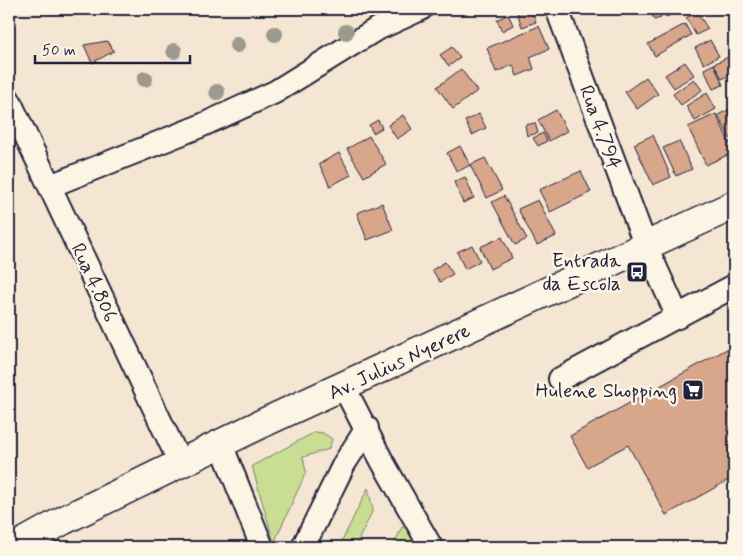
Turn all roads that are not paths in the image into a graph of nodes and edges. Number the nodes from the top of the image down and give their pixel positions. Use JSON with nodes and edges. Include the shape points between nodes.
{"nodes":[{"id":1,"x":421,"y":9,"type":"edge"},
{"id":2,"x":558,"y":9,"type":"edge"},
{"id":3,"x":9,"y":100,"type":"edge"},
{"id":4,"x":50,"y":186,"type":"junction"},
{"id":5,"x":734,"y":205,"type":"edge"},
{"id":6,"x":645,"y":244,"type":"junction"},
{"id":7,"x":734,"y":286,"type":"edge"},
{"id":8,"x":678,"y":317,"type":"junction"},
{"id":9,"x":560,"y":379,"type":"dead end"},
{"id":10,"x":344,"y":387,"type":"junction"},
{"id":11,"x":367,"y":428,"type":"junction"},
{"id":12,"x":221,"y":444,"type":"junction"},
{"id":13,"x":181,"y":465,"type":"junction"},
{"id":14,"x":64,"y":520,"type":"junction"},
{"id":15,"x":9,"y":535,"type":"edge"},
{"id":16,"x":15,"y":547,"type":"edge"},
{"id":17,"x":262,"y":547,"type":"edge"},
{"id":18,"x":303,"y":547,"type":"edge"},
{"id":19,"x":431,"y":547,"type":"edge"}],
"edges":[{"from":1,"to":4,"type":"street","via":[[375,30],[275,92],[198,127]]},
{"from":2,"to":6,"type":"street","name":"Rua 4.794"},
{"from":3,"to":4,"type":"street","name":"Rua 4.806"},
{"from":4,"to":13,"type":"street","name":"Rua 4.806"},
{"from":5,"to":6,"type":"main road","name":"Av. Julius Nyerere"},
{"from":6,"to":8,"type":"street","name":"Rua 4.794"},
{"from":6,"to":10,"type":"main road","name":"Av. Julius Nyerere"},
{"from":7,"to":8,"type":"street"},
{"from":8,"to":9,"type":"street"},
{"from":10,"to":11,"type":"street"},
{"from":10,"to":12,"type":"main road","name":"Av. Julius Nyerere"},
{"from":11,"to":18,"type":"street","via":[[344,464]]},
{"from":11,"to":19,"type":"street"},
{"from":12,"to":13,"type":"main road","name":"Av. Julius Nyerere"},
{"from":12,"to":17,"type":"street"},
{"from":13,"to":14,"type":"main road","name":"Av. Julius Nyerere"},
{"from":14,"to":15,"type":"main road","name":"Av. Julius Nyerere"},
{"from":14,"to":16,"type":"main road","name":"Av. Julius Nyerere"}]}
